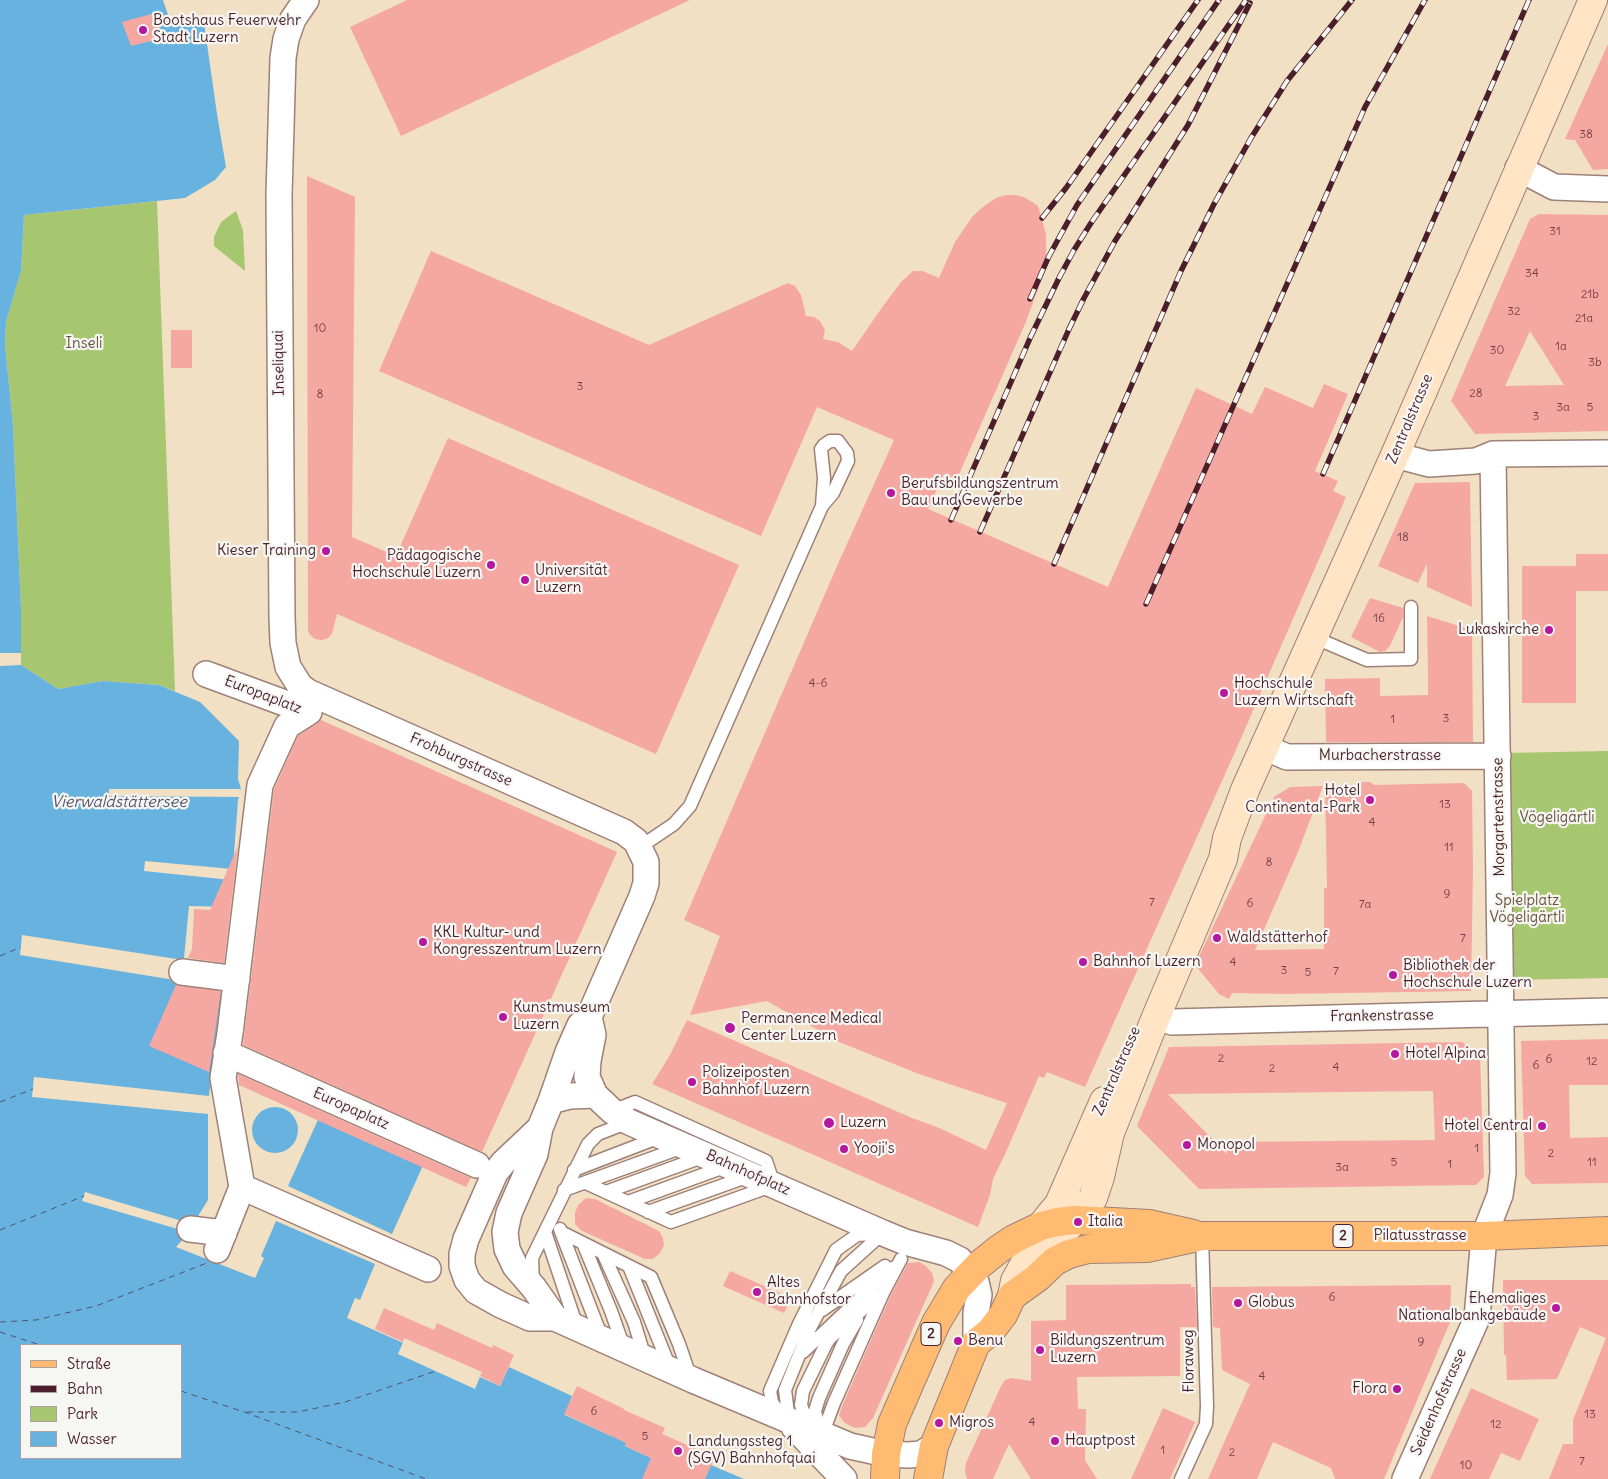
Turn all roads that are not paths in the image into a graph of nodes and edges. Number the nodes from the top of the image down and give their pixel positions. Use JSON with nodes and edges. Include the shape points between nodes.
{"nodes":[{"id":1,"x":306,"y":0,"type":"edge"},
{"id":2,"x":1592,"y":0,"type":"edge"},
{"id":3,"x":1518,"y":168,"type":"junction"},
{"id":4,"x":1608,"y":189,"type":"edge"},
{"id":5,"x":1608,"y":453,"type":"edge"},
{"id":6,"x":1493,"y":454,"type":"junction"},
{"id":7,"x":1395,"y":455,"type":"junction"},
{"id":8,"x":822,"y":506,"type":"dead end"},
{"id":9,"x":1411,"y":607,"type":"dead end"},
{"id":10,"x":1313,"y":637,"type":"junction"},
{"id":11,"x":288,"y":667,"type":"joint"},
{"id":12,"x":206,"y":674,"type":"dead end"},
{"id":13,"x":1264,"y":747,"type":"junction"},
{"id":14,"x":1498,"y":756,"type":"junction"},
{"id":15,"x":1227,"y":838,"type":"junction"},
{"id":16,"x":640,"y":847,"type":"junction"},
{"id":17,"x":182,"y":972,"type":"dead end"},
{"id":18,"x":237,"y":979,"type":"junction"},
{"id":19,"x":1608,"y":1011,"type":"edge"},
{"id":20,"x":1501,"y":1013,"type":"junction"},
{"id":21,"x":590,"y":1017,"type":"junction"},
{"id":22,"x":1156,"y":1018,"type":"junction"},
{"id":23,"x":226,"y":1053,"type":"junction"},
{"id":24,"x":551,"y":1101,"type":"junction"},
{"id":25,"x":612,"y":1109,"type":"junction"},
{"id":26,"x":540,"y":1128,"type":"junction"},
{"id":27,"x":718,"y":1160,"type":"junction"},
{"id":28,"x":476,"y":1165,"type":"dead end"},
{"id":29,"x":574,"y":1170,"type":"junction"},
{"id":30,"x":586,"y":1183,"type":"junction"},
{"id":31,"x":242,"y":1187,"type":"junction"},
{"id":32,"x":564,"y":1190,"type":"junction"},
{"id":33,"x":606,"y":1192,"type":"junction"},
{"id":34,"x":628,"y":1202,"type":"junction"},
{"id":35,"x":648,"y":1212,"type":"junction"},
{"id":36,"x":553,"y":1215,"type":"junction"},
{"id":37,"x":1076,"y":1220,"type":"junction"},
{"id":38,"x":1040,"y":1226,"type":"junction"},
{"id":39,"x":190,"y":1229,"type":"dead end"},
{"id":40,"x":1608,"y":1231,"type":"edge"},
{"id":41,"x":545,"y":1232,"type":"junction"},
{"id":42,"x":561,"y":1232,"type":"junction"},
{"id":43,"x":883,"y":1233,"type":"junction"},
{"id":44,"x":1202,"y":1236,"type":"junction"},
{"id":45,"x":1484,"y":1236,"type":"junction"},
{"id":46,"x":583,"y":1243,"type":"junction"},
{"id":47,"x":910,"y":1252,"type":"junction"},
{"id":48,"x":603,"y":1253,"type":"junction"},
{"id":49,"x":630,"y":1266,"type":"junction"},
{"id":50,"x":428,"y":1269,"type":"dead end"},
{"id":51,"x":970,"y":1273,"type":"junction"},
{"id":52,"x":534,"y":1288,"type":"junction"},
{"id":53,"x":883,"y":1292,"type":"junction"},
{"id":54,"x":1012,"y":1296,"type":"junction"},
{"id":55,"x":819,"y":1312,"type":"junction"},
{"id":56,"x":554,"y":1318,"type":"junction"},
{"id":57,"x":577,"y":1328,"type":"junction"},
{"id":58,"x":602,"y":1339,"type":"junction"},
{"id":59,"x":976,"y":1343,"type":"junction"},
{"id":60,"x":635,"y":1353,"type":"junction"},
{"id":61,"x":800,"y":1354,"type":"junction"},
{"id":62,"x":681,"y":1374,"type":"junction"},
{"id":63,"x":789,"y":1421,"type":"junction"},
{"id":64,"x":822,"y":1435,"type":"junction"},
{"id":65,"x":934,"y":1446,"type":"junction"},
{"id":66,"x":886,"y":1466,"type":"edge"},
{"id":67,"x":844,"y":1479,"type":"edge"},
{"id":68,"x":928,"y":1479,"type":"edge"},
{"id":69,"x":1181,"y":1479,"type":"edge"},
{"id":70,"x":1405,"y":1479,"type":"edge"}],
"edges":[{"from":1,"to":11,"type":"street","name":"Inseliquai","via":[[293,18],[283,58],[278,222],[282,616]]},
{"from":2,"to":3,"type":"main road","name":"Zentralstrasse"},
{"from":3,"to":4,"type":"street","via":[[1554,187]]},
{"from":3,"to":7,"type":"main road","name":"Zentralstrasse"},
{"from":5,"to":6,"type":"street"},
{"from":6,"to":7,"type":"street","via":[[1476,461],[1429,464]]},
{"from":6,"to":14,"type":"street","name":"Morgartenstrasse"},
{"from":7,"to":10,"type":"main road","name":"Zentralstrasse"},
{"from":8,"to":16,"type":"lane","via":[[693,800],[681,818]]},
{"from":9,"to":10,"type":"lane","via":[[1411,659],[1367,660]]},
{"from":10,"to":13,"type":"main road","name":"Zentralstrasse"},
{"from":11,"to":16,"type":"street","name":"Frohburgstrasse","via":[[308,692],[616,828]]},
{"from":12,"to":18,"type":"street","name":"Europaplatz","via":[[244,682],[309,712],[287,726],[260,785],[250,794],[240,875]]},
{"from":13,"to":14,"type":"street","name":"Murbacherstrasse","via":[[1287,756]]},
{"from":13,"to":15,"type":"main road","name":"Zentralstrasse"},
{"from":14,"to":20,"type":"street","name":"Morgartenstrasse"},
{"from":15,"to":22,"type":"main road","name":"Zentralstrasse","via":[[1223,859]]},
{"from":15,"to":38,"type":"main road","name":"Zentralstrasse","via":[[1212,853],[1059,1204]]},
{"from":16,"to":21,"type":"street","via":[[646,862],[646,883]]},
{"from":17,"to":18,"type":"street"},
{"from":18,"to":23,"type":"street","name":"Europaplatz"},
{"from":19,"to":20,"type":"street","name":"Frankenstrasse"},
{"from":20,"to":22,"type":"street","name":"Frankenstrasse","via":[[1172,1022]]},
{"from":20,"to":45,"type":"street","name":"Morgartenstrasse","via":[[1503,1173],[1500,1195]]},
{"from":21,"to":24,"type":"street","via":[[580,1025]]},
{"from":21,"to":25,"type":"street","via":[[593,1035],[587,1077]]},
{"from":22,"to":37,"type":"main road","name":"Zentralstrasse","via":[[1110,1133],[1093,1198]]},
{"from":23,"to":28,"type":"street","name":"Europaplatz"},
{"from":23,"to":31,"type":"street","name":"Europaplatz","via":[[218,1105]]},
{"from":24,"to":25,"type":"street","name":"Bahnhofplatz","via":[[570,1096]]},
{"from":24,"to":26,"type":"street"},
{"from":25,"to":27,"type":"street","name":"Bahnhofplatz"},
{"from":25,"to":27,"type":"lane","via":[[635,1102],[766,1161]]},
{"from":25,"to":29,"type":"lane"},
{"from":26,"to":52,"type":"street","via":[[534,1154],[504,1232],[515,1266]]},
{"from":26,"to":56,"type":"street","via":[[495,1173],[466,1239],[462,1266],[476,1291],[501,1306],[530,1318]]},
{"from":27,"to":29,"type":"lane"},
{"from":27,"to":30,"type":"lane"},
{"from":27,"to":33,"type":"lane"},
{"from":27,"to":34,"type":"lane"},
{"from":27,"to":35,"type":"lane"},
{"from":27,"to":35,"type":"lane","via":[[671,1222]]},
{"from":27,"to":43,"type":"street","name":"Bahnhofplatz"},
{"from":29,"to":32,"type":"lane"},
{"from":30,"to":32,"type":"lane"},
{"from":30,"to":33,"type":"lane"},
{"from":31,"to":39,"type":"street","via":[[221,1241]]},
{"from":31,"to":50,"type":"street"},
{"from":32,"to":36,"type":"lane"},
{"from":33,"to":34,"type":"lane"},
{"from":34,"to":35,"type":"lane"},
{"from":36,"to":41,"type":"lane"},
{"from":36,"to":42,"type":"lane"},
{"from":37,"to":38,"type":"main road","name":"Pilatusstrasse","number":"2"},
{"from":37,"to":44,"type":"main road","name":"Pilatusstrasse","number":"2","via":[[1149,1224]]},
{"from":37,"to":54,"type":"main road","name":"Zentralstrasse","via":[[1026,1261],[1015,1281]]},
{"from":38,"to":51,"type":"main road","name":"Zentralstrasse","number":"2","via":[[998,1248]]},
{"from":40,"to":45,"type":"main road","name":"Pilatusstrasse","number":"2"},
{"from":41,"to":52,"type":"lane","via":[[532,1258]]},
{"from":41,"to":57,"type":"lane"},
{"from":42,"to":46,"type":"lane"},
{"from":42,"to":58,"type":"lane"},
{"from":43,"to":47,"type":"street","name":"Bahnhofplatz"},
{"from":43,"to":55,"type":"lane","via":[[841,1271]]},
{"from":43,"to":63,"type":"lane","via":[[857,1235],[836,1250],[770,1391],[777,1412]]},
{"from":44,"to":45,"type":"main road","name":"Pilatusstrasse","number":"2"},
{"from":44,"to":54,"type":"main road","name":"Pilatusstrasse","number":"2","via":[[1147,1248],[1078,1251],[1055,1261]]},
{"from":44,"to":69,"type":"lane","name":"Floraweg","via":[[1206,1424]]},
{"from":45,"to":70,"type":"street","name":"Seidenhofstrasse","via":[[1476,1318]]},
{"from":46,"to":48,"type":"lane"},
{"from":46,"to":60,"type":"lane","via":[[611,1311]]},
{"from":47,"to":51,"type":"street","name":"Bahnhofplatz","via":[[946,1254],[960,1260]]},
{"from":47,"to":53,"type":"lane"},
{"from":47,"to":55,"type":"lane"},
{"from":47,"to":61,"type":"lane"},
{"from":48,"to":49,"type":"lane"},
{"from":48,"to":60,"type":"lane","via":[[634,1322]]},
{"from":49,"to":62,"type":"lane"},
{"from":49,"to":62,"type":"lane","via":[[651,1276],[679,1344]]},
{"from":51,"to":59,"type":"street","name":"Bahnhofplatz","via":[[979,1295]]},
{"from":51,"to":66,"type":"main road","number":"2","via":[[936,1323],[892,1424]]},
{"from":52,"to":56,"type":"street"},
{"from":53,"to":64,"type":"lane"},
{"from":53,"to":64,"type":"lane","via":[[862,1311],[819,1398],[815,1411]]},
{"from":54,"to":59,"type":"main road","name":"Bahnhofplatz","number":"2","via":[[990,1332]]},
{"from":55,"to":61,"type":"lane"},
{"from":56,"to":57,"type":"street"},
{"from":57,"to":58,"type":"street"},
{"from":58,"to":60,"type":"street"},
{"from":59,"to":65,"type":"main road","name":"Bahnhofplatz","number":"2"},
{"from":60,"to":62,"type":"street"},
{"from":61,"to":63,"type":"lane","via":[[785,1390]]},
{"from":62,"to":63,"type":"street"},
{"from":63,"to":64,"type":"street"},
{"from":63,"to":67,"type":"street"},
{"from":64,"to":66,"type":"street"},
{"from":65,"to":66,"type":"street"},
{"from":65,"to":68,"type":"main road","name":"Bahnhofplatz","number":"2"}]}
